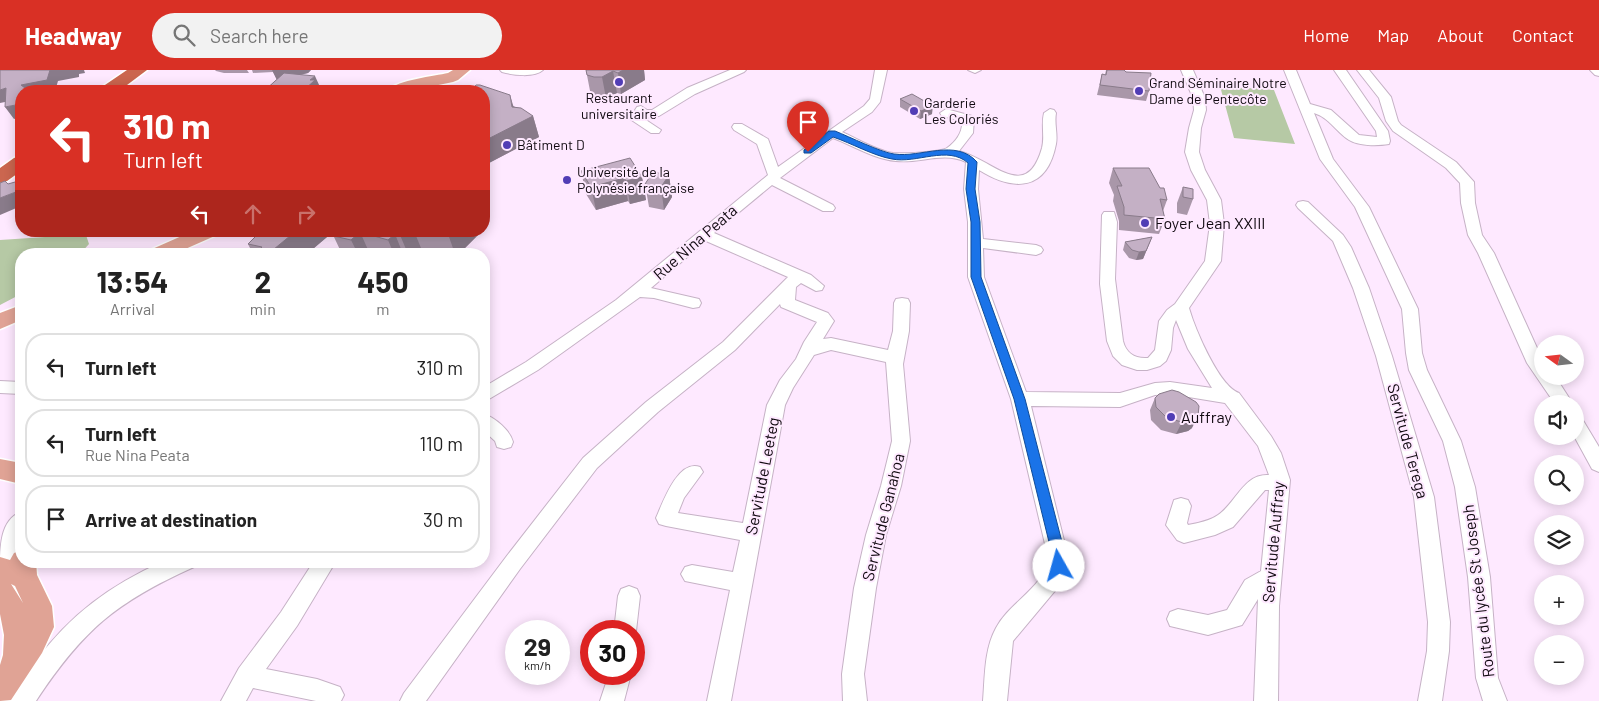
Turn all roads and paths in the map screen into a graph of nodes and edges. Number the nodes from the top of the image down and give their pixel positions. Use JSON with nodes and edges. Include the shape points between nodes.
{"nodes":[{"id":1,"x":138,"y":70,"type":"edge"},
{"id":2,"x":153,"y":70,"type":"edge"},
{"id":3,"x":463,"y":70,"type":"edge"},
{"id":4,"x":506,"y":70,"type":"edge"},
{"id":5,"x":537,"y":70,"type":"edge"},
{"id":6,"x":740,"y":70,"type":"edge"},
{"id":7,"x":881,"y":70,"type":"edge"},
{"id":8,"x":1187,"y":70,"type":"edge"},
{"id":9,"x":1290,"y":70,"type":"edge"},
{"id":10,"x":1340,"y":70,"type":"edge"},
{"id":11,"x":1363,"y":70,"type":"edge"},
{"id":12,"x":1596,"y":70,"type":"edge"},
{"id":13,"x":416,"y":71,"type":"edge"},
{"id":14,"x":1599,"y":73,"type":"edge"},
{"id":15,"x":429,"y":81,"type":"junction"},
{"id":16,"x":117,"y":85,"type":"edge"},
{"id":17,"x":132,"y":85,"type":"edge"},
{"id":18,"x":403,"y":85,"type":"edge"},
{"id":19,"x":416,"y":85,"type":"edge"},
{"id":20,"x":1306,"y":107,"type":"junction"},
{"id":21,"x":946,"y":112,"type":"dead end"},
{"id":22,"x":1050,"y":113,"type":"dead end"},
{"id":23,"x":738,"y":127,"type":"dead end"},
{"id":24,"x":655,"y":130,"type":"dead end"},
{"id":25,"x":832,"y":133,"type":"junction"},
{"id":26,"x":950,"y":152,"type":"junction"},
{"id":27,"x":15,"y":155,"type":"edge"},
{"id":28,"x":973,"y":162,"type":"junction"},
{"id":29,"x":0,"y":166,"type":"edge"},
{"id":30,"x":15,"y":166,"type":"edge"},
{"id":31,"x":0,"y":177,"type":"edge"},
{"id":32,"x":773,"y":177,"type":"junction"},
{"id":33,"x":1303,"y":205,"type":"dead end"},
{"id":34,"x":828,"y":208,"type":"dead end"},
{"id":35,"x":1109,"y":215,"type":"dead end"},
{"id":36,"x":703,"y":234,"type":"junction"},
{"id":37,"x":196,"y":237,"type":"edge"},
{"id":38,"x":976,"y":243,"type":"junction"},
{"id":39,"x":171,"y":248,"type":"edge"},
{"id":40,"x":1036,"y":250,"type":"dead end"},
{"id":41,"x":793,"y":282,"type":"junction"},
{"id":42,"x":816,"y":286,"type":"dead end"},
{"id":43,"x":637,"y":292,"type":"junction"},
{"id":44,"x":693,"y":303,"type":"dead end"},
{"id":45,"x":902,"y":303,"type":"dead end"},
{"id":46,"x":1181,"y":308,"type":"junction"},
{"id":47,"x":15,"y":315,"type":"edge"},
{"id":48,"x":0,"y":322,"type":"edge"},
{"id":49,"x":809,"y":351,"type":"junction"},
{"id":50,"x":896,"y":358,"type":"junction"},
{"id":51,"x":1534,"y":359,"type":"edge"},
{"id":52,"x":0,"y":387,"type":"edge"},
{"id":53,"x":15,"y":388,"type":"edge"},
{"id":54,"x":490,"y":391,"type":"edge"},
{"id":55,"x":1233,"y":398,"type":"junction"},
{"id":56,"x":1020,"y":399,"type":"junction"},
{"id":57,"x":490,"y":426,"type":"edge"},
{"id":58,"x":1584,"y":438,"type":"edge"},
{"id":59,"x":504,"y":442,"type":"dead end"},
{"id":60,"x":1599,"y":464,"type":"edge"},
{"id":61,"x":0,"y":469,"type":"edge"},
{"id":62,"x":693,"y":472,"type":"dead end"},
{"id":63,"x":15,"y":473,"type":"edge"},
{"id":64,"x":1280,"y":483,"type":"junction"},
{"id":65,"x":1181,"y":506,"type":"dead end"},
{"id":66,"x":15,"y":527,"type":"edge"},
{"id":67,"x":751,"y":533,"type":"junction"},
{"id":68,"x":0,"y":548,"type":"edge"},
{"id":69,"x":15,"y":549,"type":"edge"},
{"id":70,"x":0,"y":560,"type":"edge"},
{"id":71,"x":169,"y":568,"type":"edge"},
{"id":72,"x":322,"y":568,"type":"edge"},
{"id":73,"x":16,"y":569,"type":"edge"},
{"id":74,"x":692,"y":574,"type":"dead end"},
{"id":75,"x":1271,"y":576,"type":"junction"},
{"id":76,"x":741,"y":584,"type":"junction"},
{"id":77,"x":0,"y":592,"type":"edge"},
{"id":78,"x":629,"y":596,"type":"dead end"},
{"id":79,"x":1178,"y":619,"type":"dead end"},
{"id":80,"x":626,"y":620,"type":"edge"},
{"id":81,"x":246,"y":676,"type":"junction"},
{"id":82,"x":8,"y":679,"type":"edge"},
{"id":83,"x":617,"y":685,"type":"edge"},
{"id":84,"x":332,"y":695,"type":"dead end"},
{"id":85,"x":22,"y":701,"type":"edge"},
{"id":86,"x":233,"y":701,"type":"edge"},
{"id":87,"x":412,"y":701,"type":"edge"},
{"id":88,"x":612,"y":701,"type":"edge"},
{"id":89,"x":719,"y":701,"type":"edge"},
{"id":90,"x":855,"y":701,"type":"edge"},
{"id":91,"x":995,"y":701,"type":"edge"},
{"id":92,"x":1266,"y":701,"type":"edge"},
{"id":93,"x":1430,"y":701,"type":"edge"},
{"id":94,"x":1495,"y":701,"type":"edge"}],
"edges":[{"from":1,"to":16,"type":"highway"},
{"from":2,"to":17,"type":"highway"},
{"from":3,"to":15,"type":"main road","via":[[453,77]]},
{"from":4,"to":5,"type":"street"},
{"from":6,"to":24,"type":"street","via":[[691,91],[655,113],[639,114]]},
{"from":7,"to":25,"type":"street","name":"Rue Nina Peata","via":[[876,99]]},
{"from":8,"to":46,"type":"street","via":[[1200,98],[1192,152],[1214,200],[1217,224],[1213,261]]},
{"from":9,"to":20,"type":"street","name":"Route du lycée St Joseph"},
{"from":10,"to":20,"type":"street","via":[[1382,131],[1384,141],[1354,138],[1327,113]]},
{"from":11,"to":51,"type":"street","via":[[1385,97],[1397,128],[1451,165],[1467,182],[1474,235],[1486,253]]},
{"from":12,"to":14,"type":"street"},
{"from":13,"to":15,"type":"main road","via":[[420,79]]},
{"from":13,"to":18,"type":"main road"},
{"from":15,"to":19,"type":"main road"},
{"from":20,"to":94,"type":"street","name":"Route du lycée St Joseph","via":[[1327,159],[1361,206],[1410,309],[1418,370],[1458,459],[1476,551],[1488,682]]},
{"from":21,"to":26,"type":"street","via":[[962,116],[969,123],[966,134]]},
{"from":22,"to":28,"type":"street","via":[[1048,150],[1032,178],[1015,182]]},
{"from":23,"to":32,"type":"street","via":[[763,142]]},
{"from":25,"to":26,"type":"street","via":[[893,157]]},
{"from":25,"to":32,"type":"street","name":"Rue Nina Peata"},
{"from":26,"to":28,"type":"street"},
{"from":27,"to":29,"type":"highway"},
{"from":28,"to":38,"type":"street","via":[[971,189]]},
{"from":30,"to":31,"type":"highway"},
{"from":32,"to":34,"type":"street"},
{"from":32,"to":36,"type":"street","name":"Rue Nina Peata"},
{"from":33,"to":93,"type":"street","name":"Servitude Terega","via":[[1344,247],[1384,356],[1424,497],[1439,622]]},
{"from":35,"to":46,"type":"street","via":[[1107,276],[1119,352],[1135,363],[1146,365],[1155,361],[1164,345],[1167,318]]},
{"from":36,"to":41,"type":"street"},
{"from":36,"to":43,"type":"street","name":"Rue Nina Peata"},
{"from":37,"to":39,"type":"main road"},
{"from":38,"to":40,"type":"street"},
{"from":38,"to":56,"type":"street","via":[[976,277]]},
{"from":41,"to":42,"type":"street","via":[[806,280]]},
{"from":41,"to":49,"type":"street","name":"Servitude Leeteg","via":[[787,303],[826,321]]},
{"from":41,"to":87,"type":"street","via":[[729,346],[652,407],[590,463],[512,563]]},
{"from":43,"to":44,"type":"street"},
{"from":43,"to":54,"type":"street","name":"Rue Nina Peata","via":[[532,366]]},
{"from":45,"to":50,"type":"street","name":"Servitude Ganahoa"},
{"from":46,"to":55,"type":"street","name":"Servitude Auffray","via":[[1186,329],[1199,356]]},
{"from":47,"to":48,"type":"main road"},
{"from":49,"to":50,"type":"street","via":[[831,344]]},
{"from":49,"to":67,"type":"street","name":"Servitude Leeteg","via":[[776,406]]},
{"from":50,"to":90,"type":"street","name":"Servitude Ganahoa","via":[[895,383],[901,441],[865,588],[853,674]]},
{"from":52,"to":53,"type":"street"},
{"from":55,"to":56,"type":"street","via":[[1170,388],[1155,389],[1120,400]]},
{"from":55,"to":64,"type":"street","name":"Servitude Auffray","via":[[1266,443],[1276,462]]},
{"from":56,"to":91,"type":"street","via":[[1056,542],[1059,566],[1052,579],[1002,637]]},
{"from":57,"to":59,"type":"street"},
{"from":58,"to":60,"type":"street"},
{"from":61,"to":63,"type":"main road"},
{"from":62,"to":67,"type":"street","via":[[676,494],[666,518]]},
{"from":64,"to":65,"type":"street","via":[[1258,484],[1226,521],[1208,529],[1184,534],[1176,526]]},
{"from":64,"to":75,"type":"street","name":"Servitude Auffray"},
{"from":66,"to":68,"type":"street"},
{"from":67,"to":76,"type":"street","name":"Servitude Leeteg"},
{"from":69,"to":70,"type":"street"},
{"from":71,"to":85,"type":"street","via":[[123,592],[81,624]]},
{"from":72,"to":81,"type":"street","via":[[289,619]]},
{"from":73,"to":82,"type":"main road","via":[[35,596],[40,627]]},
{"from":74,"to":76,"type":"street"},
{"from":75,"to":79,"type":"street","via":[[1253,587],[1234,618],[1208,625]]},
{"from":75,"to":92,"type":"street","name":"Servitude Auffray"},
{"from":76,"to":89,"type":"street","name":"Servitude Leeteg"},
{"from":77,"to":82,"type":"main road","via":[[10,603],[16,618],[19,645]]},
{"from":78,"to":80,"type":"street"},
{"from":81,"to":84,"type":"street"},
{"from":81,"to":86,"type":"street"},
{"from":83,"to":88,"type":"street"}]}
